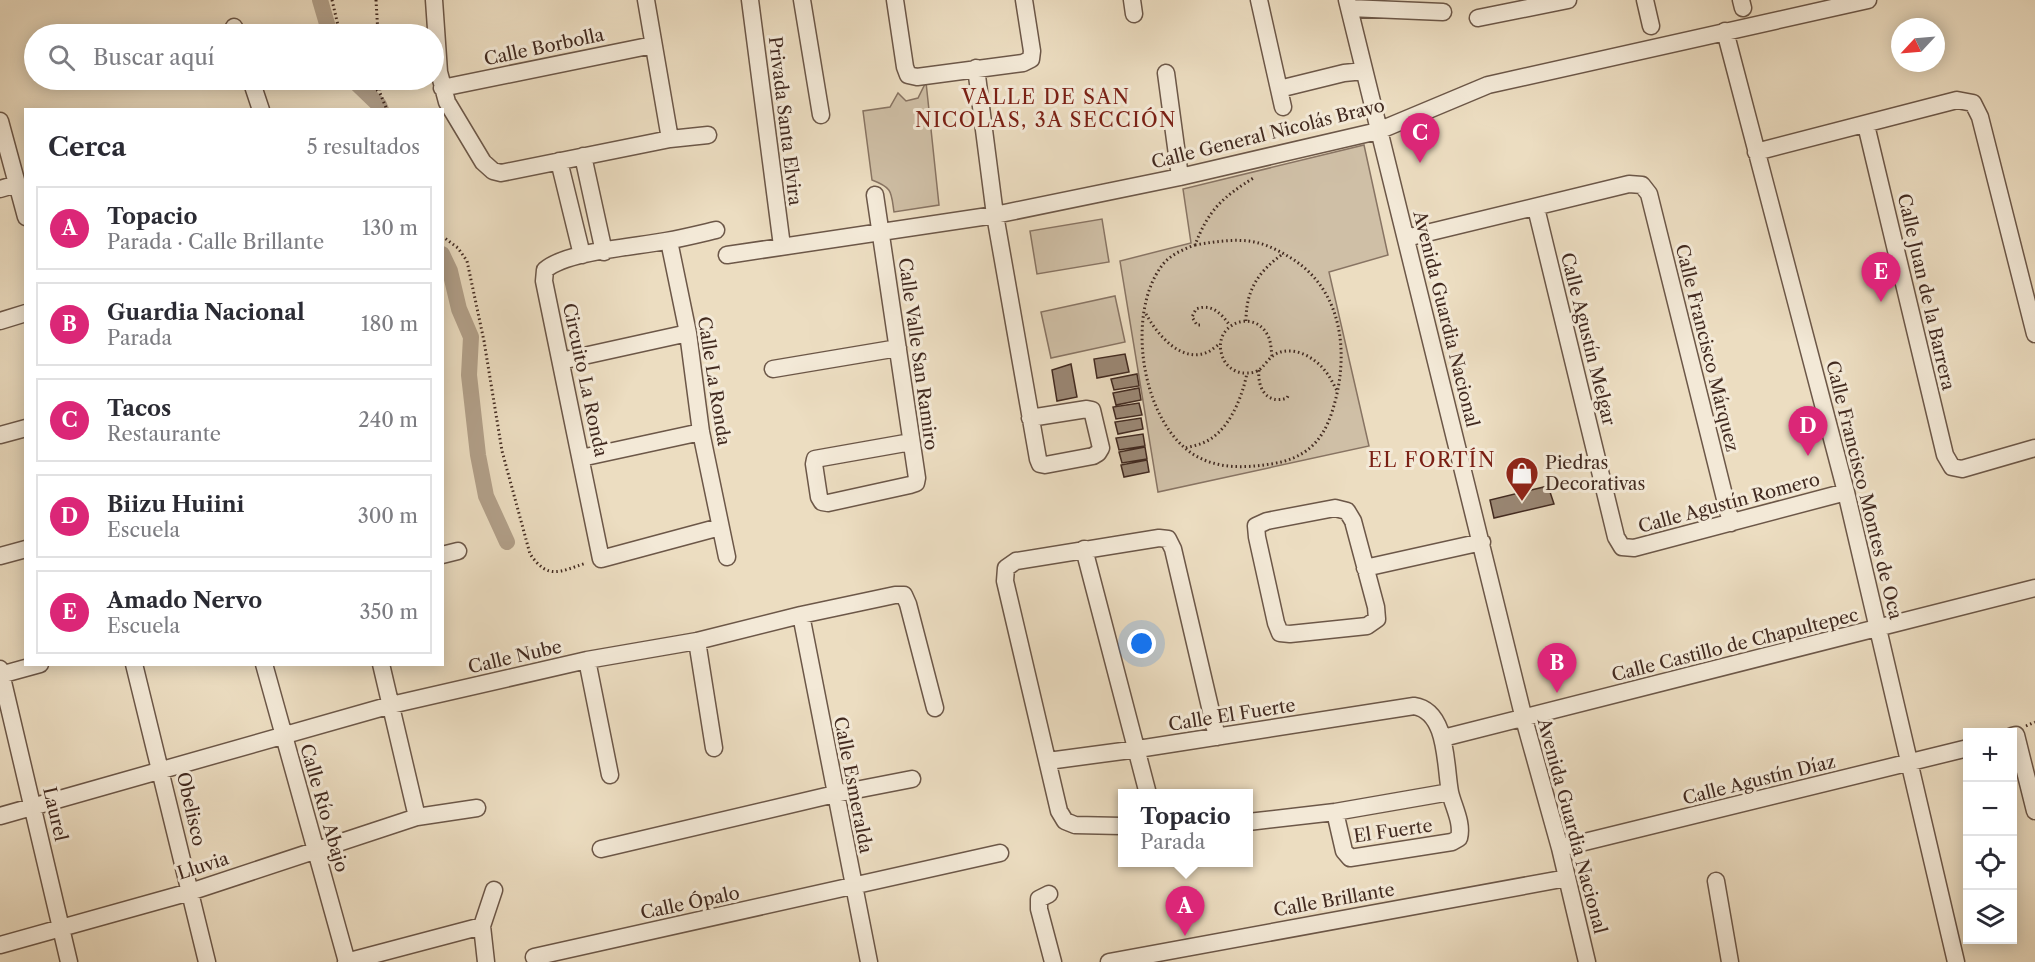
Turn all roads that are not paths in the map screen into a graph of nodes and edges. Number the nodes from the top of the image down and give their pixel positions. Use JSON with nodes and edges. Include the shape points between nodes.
{"nodes":[{"id":1,"x":434,"y":0,"type":"edge"},
{"id":2,"x":646,"y":0,"type":"edge"},
{"id":3,"x":750,"y":0,"type":"edge"},
{"id":4,"x":802,"y":0,"type":"edge"},
{"id":5,"x":895,"y":0,"type":"edge"},
{"id":6,"x":1024,"y":0,"type":"edge"},
{"id":7,"x":1259,"y":0,"type":"edge"},
{"id":8,"x":1568,"y":0,"type":"edge"},
{"id":9,"x":1644,"y":0,"type":"edge"},
{"id":10,"x":1868,"y":0,"type":"edge"},
{"id":11,"x":1348,"y":4,"type":"edge"},
{"id":12,"x":1511,"y":5,"type":"edge"},
{"id":13,"x":1443,"y":12,"type":"dead end"},
{"id":14,"x":1478,"y":18,"type":"dead end"},
{"id":15,"x":436,"y":24,"type":"edge"},
{"id":16,"x":1651,"y":26,"type":"dead end"},
{"id":17,"x":1725,"y":31,"type":"junction"},
{"id":18,"x":653,"y":45,"type":"junction"},
{"id":19,"x":976,"y":68,"type":"junction"},
{"id":20,"x":1364,"y":71,"type":"junction"},
{"id":21,"x":1166,"y":73,"type":"dead end"},
{"id":22,"x":444,"y":88,"type":"edge"},
{"id":23,"x":1279,"y":89,"type":"junction"},
{"id":24,"x":254,"y":90,"type":"edge"},
{"id":25,"x":443,"y":90,"type":"edge"},
{"id":26,"x":1283,"y":107,"type":"dead end"},
{"id":27,"x":260,"y":108,"type":"edge"},
{"id":28,"x":821,"y":115,"type":"dead end"},
{"id":29,"x":0,"y":121,"type":"edge"},
{"id":30,"x":1866,"y":125,"type":"junction"},
{"id":31,"x":1378,"y":131,"type":"junction"},
{"id":32,"x":708,"y":135,"type":"dead end"},
{"id":33,"x":670,"y":139,"type":"junction"},
{"id":34,"x":1756,"y":152,"type":"junction"},
{"id":35,"x":583,"y":156,"type":"junction"},
{"id":36,"x":559,"y":161,"type":"junction"},
{"id":37,"x":1180,"y":177,"type":"junction"},
{"id":38,"x":17,"y":184,"type":"junction"},
{"id":39,"x":0,"y":189,"type":"edge"},
{"id":40,"x":875,"y":195,"type":"dead end"},
{"id":41,"x":1536,"y":208,"type":"junction"},
{"id":42,"x":24,"y":210,"type":"edge"},
{"id":43,"x":995,"y":215,"type":"junction"},
{"id":44,"x":716,"y":230,"type":"dead end"},
{"id":45,"x":881,"y":231,"type":"junction"},
{"id":46,"x":1406,"y":238,"type":"junction"},
{"id":47,"x":669,"y":241,"type":"junction"},
{"id":48,"x":782,"y":246,"type":"junction"},
{"id":49,"x":604,"y":252,"type":"junction"},
{"id":50,"x":582,"y":255,"type":"junction"},
{"id":51,"x":727,"y":255,"type":"dead end"},
{"id":52,"x":24,"y":315,"type":"edge"},
{"id":53,"x":0,"y":321,"type":"edge"},
{"id":54,"x":687,"y":333,"type":"junction"},
{"id":55,"x":2035,"y":333,"type":"edge"},
{"id":56,"x":898,"y":348,"type":"junction"},
{"id":57,"x":561,"y":361,"type":"junction"},
{"id":58,"x":774,"y":369,"type":"dead end"},
{"id":59,"x":1030,"y":418,"type":"junction"},
{"id":60,"x":24,"y":429,"type":"edge"},
{"id":61,"x":700,"y":432,"type":"junction"},
{"id":62,"x":0,"y":435,"type":"edge"},
{"id":63,"x":911,"y":442,"type":"junction"},
{"id":64,"x":2035,"y":448,"type":"edge"},
{"id":65,"x":581,"y":458,"type":"junction"},
{"id":66,"x":1846,"y":492,"type":"junction"},
{"id":67,"x":1731,"y":523,"type":"junction"},
{"id":68,"x":720,"y":526,"type":"junction"},
{"id":69,"x":1482,"y":542,"type":"junction"},
{"id":70,"x":1622,"y":547,"type":"joint"},
{"id":71,"x":1084,"y":549,"type":"junction"},
{"id":72,"x":24,"y":550,"type":"edge"},
{"id":73,"x":0,"y":556,"type":"edge"},
{"id":74,"x":727,"y":557,"type":"dead end"},
{"id":75,"x":1365,"y":568,"type":"junction"},
{"id":76,"x":2035,"y":588,"type":"edge"},
{"id":77,"x":801,"y":615,"type":"junction"},
{"id":78,"x":1879,"y":628,"type":"junction"},
{"id":79,"x":697,"y":641,"type":"junction"},
{"id":80,"x":587,"y":660,"type":"junction"},
{"id":81,"x":31,"y":666,"type":"edge"},
{"id":82,"x":135,"y":666,"type":"edge"},
{"id":83,"x":265,"y":666,"type":"edge"},
{"id":84,"x":382,"y":666,"type":"edge"},
{"id":85,"x":0,"y":673,"type":"edge"},
{"id":86,"x":392,"y":705,"type":"junction"},
{"id":87,"x":935,"y":708,"type":"dead end"},
{"id":88,"x":1423,"y":708,"type":"joint"},
{"id":89,"x":1524,"y":718,"type":"junction"},
{"id":90,"x":284,"y":736,"type":"junction"},
{"id":91,"x":1217,"y":737,"type":"junction"},
{"id":92,"x":1443,"y":738,"type":"junction"},
{"id":93,"x":2017,"y":747,"type":"edge"},
{"id":94,"x":714,"y":748,"type":"dead end"},
{"id":95,"x":1138,"y":749,"type":"junction"},
{"id":96,"x":1963,"y":749,"type":"edge"},
{"id":97,"x":1047,"y":761,"type":"junction"},
{"id":98,"x":1911,"y":762,"type":"junction"},
{"id":99,"x":162,"y":770,"type":"junction"},
{"id":100,"x":610,"y":775,"type":"dead end"},
{"id":101,"x":912,"y":778,"type":"dead end"},
{"id":102,"x":1147,"y":789,"type":"edge"},
{"id":103,"x":1450,"y":792,"type":"junction"},
{"id":104,"x":835,"y":794,"type":"junction"},
{"id":105,"x":34,"y":807,"type":"junction"},
{"id":106,"x":477,"y":808,"type":"dead end"},
{"id":107,"x":2035,"y":811,"type":"edge"},
{"id":108,"x":1335,"y":812,"type":"junction"},
{"id":109,"x":0,"y":816,"type":"edge"},
{"id":110,"x":417,"y":817,"type":"junction"},
{"id":111,"x":1253,"y":821,"type":"edge"},
{"id":112,"x":1118,"y":826,"type":"edge"},
{"id":113,"x":1560,"y":848,"type":"junction"},
{"id":114,"x":316,"y":849,"type":"junction"},
{"id":115,"x":601,"y":849,"type":"dead end"},
{"id":116,"x":1000,"y":853,"type":"dead end"},
{"id":117,"x":1567,"y":878,"type":"junction"},
{"id":118,"x":1716,"y":881,"type":"dead end"},
{"id":119,"x":854,"y":886,"type":"junction"},
{"id":120,"x":494,"y":890,"type":"dead end"},
{"id":121,"x":190,"y":892,"type":"junction"},
{"id":122,"x":1049,"y":894,"type":"dead end"},
{"id":123,"x":482,"y":926,"type":"junction"},
{"id":124,"x":61,"y":928,"type":"junction"},
{"id":125,"x":0,"y":945,"type":"edge"},
{"id":126,"x":534,"y":957,"type":"dead end"},
{"id":127,"x":1161,"y":957,"type":"edge"},
{"id":128,"x":69,"y":962,"type":"edge"},
{"id":129,"x":207,"y":962,"type":"edge"},
{"id":130,"x":347,"y":962,"type":"edge"},
{"id":131,"x":486,"y":962,"type":"edge"},
{"id":132,"x":869,"y":962,"type":"edge"},
{"id":133,"x":1053,"y":962,"type":"edge"},
{"id":134,"x":1109,"y":962,"type":"edge"},
{"id":135,"x":1587,"y":962,"type":"edge"},
{"id":136,"x":1730,"y":962,"type":"edge"},
{"id":137,"x":1956,"y":962,"type":"edge"}],
"edges":[{"from":1,"to":15,"type":"street"},
{"from":2,"to":18,"type":"street"},
{"from":3,"to":48,"type":"street","name":"Privada Santa Elvira"},
{"from":4,"to":28,"type":"street"},
{"from":5,"to":19,"type":"street","via":[[908,75]]},
{"from":6,"to":19,"type":"street","via":[[1031,58],[1023,63]]},
{"from":7,"to":23,"type":"street"},
{"from":8,"to":12,"type":"street"},
{"from":9,"to":16,"type":"street"},
{"from":10,"to":17,"type":"street","name":"Calle General Nicolás Bravo"},
{"from":11,"to":13,"type":"street"},
{"from":11,"to":20,"type":"street","name":"Avenida Guardia Nacional"},
{"from":12,"to":14,"type":"street"},
{"from":17,"to":31,"type":"street","name":"Calle General Nicolás Bravo","via":[[1488,85]]},
{"from":17,"to":34,"type":"street","name":"Calle Francisco Montes de Oca"},
{"from":18,"to":22,"type":"street","name":"Calle Borbolla"},
{"from":18,"to":33,"type":"street"},
{"from":19,"to":43,"type":"street"},
{"from":20,"to":23,"type":"street"},
{"from":20,"to":31,"type":"street","name":"Avenida Guardia Nacional"},
{"from":21,"to":37,"type":"street"},
{"from":23,"to":26,"type":"street"},
{"from":24,"to":27,"type":"street"},
{"from":25,"to":36,"type":"street","via":[[483,162],[493,171],[501,173]]},
{"from":29,"to":38,"type":"street"},
{"from":30,"to":34,"type":"street"},
{"from":30,"to":55,"type":"street","via":[[1957,100],[1973,103],[1980,117]]},
{"from":30,"to":64,"type":"street","name":"Calle Juan de la Barrera","via":[[1945,455],[1952,467],[1962,470]]},
{"from":31,"to":37,"type":"street","name":"Calle General Nicolás Bravo"},
{"from":31,"to":46,"type":"street","name":"Avenida Guardia Nacional"},
{"from":32,"to":33,"type":"street"},
{"from":33,"to":35,"type":"street"},
{"from":34,"to":66,"type":"street","name":"Calle Francisco Montes de Oca"},
{"from":35,"to":36,"type":"street"},
{"from":35,"to":49,"type":"street"},
{"from":36,"to":50,"type":"street"},
{"from":37,"to":43,"type":"street","name":"Calle General Nicolás Bravo"},
{"from":38,"to":39,"type":"street"},
{"from":38,"to":42,"type":"street"},
{"from":40,"to":45,"type":"street","name":"Calle Valle San Ramiro"},
{"from":41,"to":46,"type":"street"},
{"from":41,"to":67,"type":"street","name":"Calle Francisco Márquez","via":[[1629,184],[1642,184],[1649,194]]},
{"from":41,"to":70,"type":"street","name":"Calle Agustín Melgar","via":[[1616,537]]},
{"from":43,"to":45,"type":"street","name":"Calle General Nicolás Bravo"},
{"from":43,"to":59,"type":"street"},
{"from":44,"to":47,"type":"street"},
{"from":45,"to":48,"type":"street","name":"Calle General Nicolás Bravo"},
{"from":45,"to":56,"type":"street","name":"Calle Valle San Ramiro"},
{"from":46,"to":69,"type":"street","name":"Avenida Guardia Nacional"},
{"from":47,"to":49,"type":"street"},
{"from":47,"to":54,"type":"street","name":"Calle La Ronda"},
{"from":48,"to":51,"type":"street","name":"Calle General Nicolás Bravo"},
{"from":49,"to":50,"type":"street","name":"Circuito La Ronda"},
{"from":50,"to":57,"type":"street","name":"Circuito La Ronda","via":[[544,270]]},
{"from":52,"to":53,"type":"street"},
{"from":54,"to":57,"type":"street"},
{"from":54,"to":61,"type":"street","name":"Calle La Ronda"},
{"from":56,"to":58,"type":"street"},
{"from":56,"to":63,"type":"street","name":"Calle Valle San Ramiro"},
{"from":57,"to":65,"type":"street","name":"Circuito La Ronda"},
{"from":59,"to":59,"type":"street","via":[[1092,410],[1101,448],[1093,456],[1040,464]]},
{"from":60,"to":62,"type":"street"},
{"from":61,"to":65,"type":"street"},
{"from":61,"to":68,"type":"street","name":"Calle La Ronda"},
{"from":63,"to":63,"type":"street","name":"Calle Valle San Ramiro","via":[[916,483],[822,502],[815,459]]},
{"from":65,"to":68,"type":"street","name":"Circuito La Ronda","via":[[601,559]]},
{"from":66,"to":67,"type":"street","name":"Calle Agustín Romero"},
{"from":66,"to":78,"type":"street","name":"Calle Francisco Montes de Oca"},
{"from":67,"to":70,"type":"street","name":"Calle Agustín Romero","via":[[1634,548]]},
{"from":68,"to":74,"type":"street","name":"Calle La Ronda"},
{"from":69,"to":75,"type":"street"},
{"from":69,"to":89,"type":"street","name":"Avenida Guardia Nacional"},
{"from":71,"to":91,"type":"street","via":[[1168,539]]},
{"from":71,"to":95,"type":"street"},
{"from":71,"to":97,"type":"street","via":[[1016,561],[1006,568],[1005,581]]},
{"from":72,"to":73,"type":"street"},
{"from":75,"to":75,"type":"street","via":[[1377,620],[1367,626],[1280,633],[1257,526],[1335,508],[1347,511]]},
{"from":76,"to":78,"type":"street","name":"Calle Castillo de Chapultepec"},
{"from":77,"to":79,"type":"street","name":"Calle Nube"},
{"from":77,"to":87,"type":"street","name":"Calle Nube","via":[[904,595]]},
{"from":77,"to":104,"type":"street","name":"Calle Esmeralda"},
{"from":78,"to":89,"type":"street","name":"Calle Castillo de Chapultepec"},
{"from":78,"to":98,"type":"street","name":"Calle Francisco Montes de Oca"},
{"from":79,"to":80,"type":"street","name":"Calle Nube"},
{"from":79,"to":94,"type":"street"},
{"from":80,"to":86,"type":"street","name":"Calle Nube"},
{"from":80,"to":100,"type":"street"},
{"from":81,"to":85,"type":"street"},
{"from":82,"to":99,"type":"street","name":"Obelisco"},
{"from":83,"to":90,"type":"street","name":"Calle Río Abajo"},
{"from":84,"to":86,"type":"street"},
{"from":85,"to":105,"type":"street","name":"Laurel"},
{"from":86,"to":90,"type":"street","name":"Calle Nube"},
{"from":86,"to":110,"type":"street"},
{"from":88,"to":91,"type":"street","name":"Calle El Fuerte","via":[[1414,706]]},
{"from":88,"to":92,"type":"street","name":"El Fuerte"},
{"from":89,"to":92,"type":"street","name":"Calle Castillo de Chapultepec"},
{"from":89,"to":113,"type":"street","name":"Avenida Guardia Nacional"},
{"from":90,"to":99,"type":"street","name":"Calle Nube"},
{"from":90,"to":114,"type":"street","name":"Calle Río Abajo"},
{"from":91,"to":95,"type":"street","name":"Calle El Fuerte"},
{"from":92,"to":103,"type":"street","name":"El Fuerte"},
{"from":93,"to":107,"type":"street"},
{"from":95,"to":97,"type":"street","name":"Calle El Fuerte"},
{"from":95,"to":102,"type":"street"},
{"from":96,"to":98,"type":"street","name":"Calle Agustín Díaz"},
{"from":97,"to":112,"type":"street","via":[[1065,821],[1075,825]]},
{"from":98,"to":113,"type":"street","name":"Calle Agustín Díaz"},
{"from":98,"to":137,"type":"street","name":"Calle Francisco Montes de Oca"},
{"from":99,"to":105,"type":"street","name":"Calle Nube"},
{"from":99,"to":121,"type":"street","name":"Obelisco"},
{"from":101,"to":104,"type":"street"},
{"from":103,"to":108,"type":"street"},
{"from":103,"to":108,"type":"street","name":"El Fuerte","via":[[1461,830],[1459,838],[1452,842],[1350,858],[1344,851]]},
{"from":104,"to":115,"type":"street"},
{"from":104,"to":119,"type":"street","name":"Calle Esmeralda"},
{"from":105,"to":109,"type":"street","name":"Calle Nube"},
{"from":105,"to":124,"type":"street","name":"Laurel"},
{"from":106,"to":110,"type":"street","name":"Lluvia"},
{"from":108,"to":111,"type":"street"},
{"from":110,"to":114,"type":"street","name":"Lluvia"},
{"from":113,"to":117,"type":"street","name":"Avenida Guardia Nacional"},
{"from":114,"to":121,"type":"street","name":"Lluvia"},
{"from":114,"to":130,"type":"street","name":"Calle Río Abajo"},
{"from":116,"to":119,"type":"street","name":"Calle Ópalo"},
{"from":117,"to":127,"type":"street","name":"Calle Brillante"},
{"from":117,"to":135,"type":"street","name":"Avenida Guardia Nacional"},
{"from":118,"to":136,"type":"street"},
{"from":119,"to":126,"type":"street","name":"Calle Ópalo"},
{"from":119,"to":132,"type":"street","name":"Calle Esmeralda"},
{"from":120,"to":123,"type":"street"},
{"from":121,"to":124,"type":"street","name":"Lluvia"},
{"from":121,"to":129,"type":"street","name":"Obelisco"},
{"from":122,"to":133,"type":"street","via":[[1039,899],[1039,909]]},
{"from":123,"to":130,"type":"street"},
{"from":123,"to":131,"type":"street"},
{"from":124,"to":125,"type":"street","name":"Lluvia"},
{"from":124,"to":128,"type":"street","name":"Laurel"},
{"from":127,"to":134,"type":"street","name":"Calle Brillante"}]}
